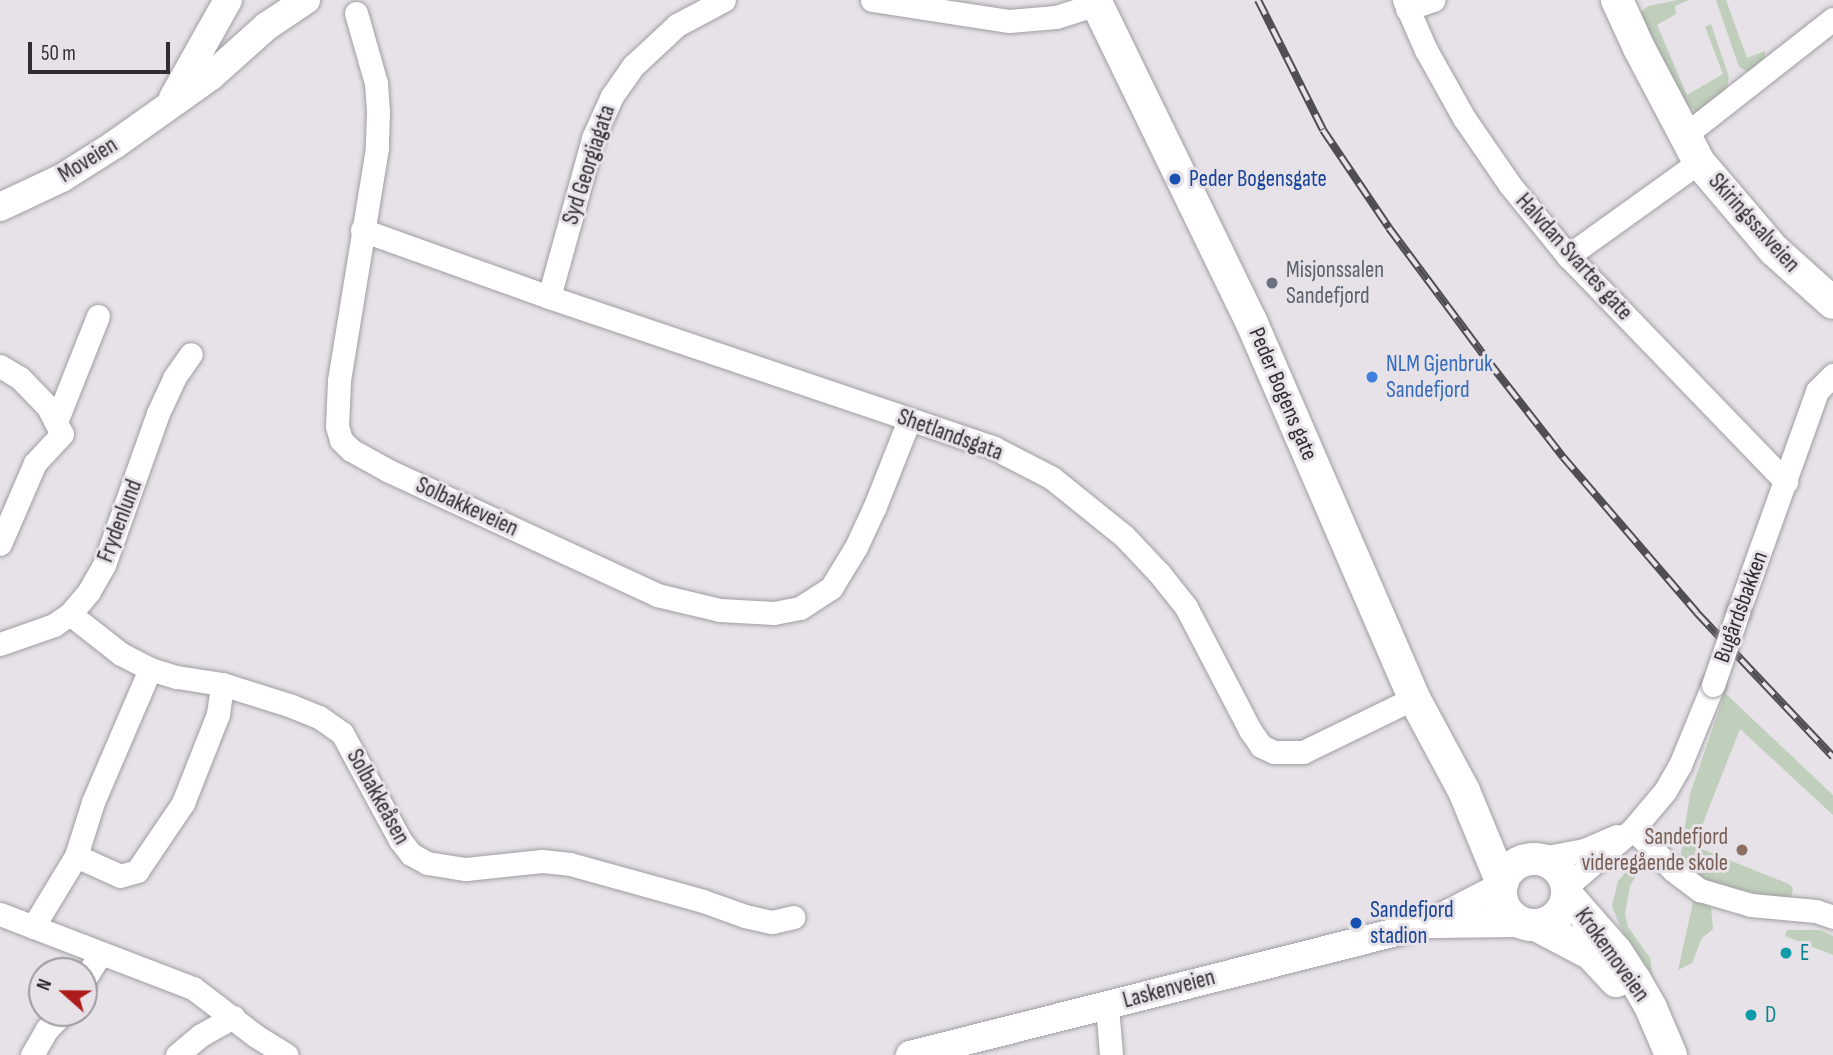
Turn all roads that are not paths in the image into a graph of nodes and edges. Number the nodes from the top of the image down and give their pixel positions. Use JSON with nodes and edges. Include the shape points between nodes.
{"nodes":[{"id":1,"x":228,"y":0,"type":"edge"},
{"id":2,"x":306,"y":0,"type":"edge"},
{"id":3,"x":724,"y":0,"type":"edge"},
{"id":4,"x":872,"y":0,"type":"edge"},
{"id":5,"x":1433,"y":0,"type":"edge"},
{"id":6,"x":1617,"y":0,"type":"edge"},
{"id":7,"x":1096,"y":2,"type":"edge"},
{"id":8,"x":1406,"y":5,"type":"edge"},
{"id":9,"x":356,"y":13,"type":"dead end"},
{"id":10,"x":1833,"y":19,"type":"edge"},
{"id":11,"x":170,"y":104,"type":"junction"},
{"id":12,"x":1692,"y":148,"type":"junction"},
{"id":13,"x":0,"y":207,"type":"edge"},
{"id":14,"x":362,"y":230,"type":"junction"},
{"id":15,"x":1568,"y":256,"type":"junction"},
{"id":16,"x":549,"y":297,"type":"junction"},
{"id":17,"x":1833,"y":303,"type":"edge"},
{"id":18,"x":98,"y":316,"type":"dead end"},
{"id":19,"x":191,"y":354,"type":"dead end"},
{"id":20,"x":0,"y":366,"type":"edge"},
{"id":21,"x":1833,"y":375,"type":"edge"},
{"id":22,"x":909,"y":420,"type":"junction"},
{"id":23,"x":56,"y":422,"type":"junction"},
{"id":24,"x":1786,"y":482,"type":"junction"},
{"id":25,"x":0,"y":544,"type":"edge"},
{"id":26,"x":70,"y":614,"type":"junction"},
{"id":27,"x":0,"y":644,"type":"edge"},
{"id":28,"x":150,"y":669,"type":"junction"},
{"id":29,"x":222,"y":684,"type":"junction"},
{"id":30,"x":1414,"y":698,"type":"junction"},
{"id":31,"x":1464,"y":791,"type":"junction"},
{"id":32,"x":1631,"y":830,"type":"junction"},
{"id":33,"x":76,"y":856,"type":"junction"},
{"id":34,"x":1535,"y":858,"type":"junction"},
{"id":35,"x":1502,"y":884,"type":"junction"},
{"id":36,"x":1567,"y":891,"type":"junction"},
{"id":37,"x":0,"y":914,"type":"edge"},
{"id":38,"x":793,"y":917,"type":"dead end"},
{"id":39,"x":1833,"y":917,"type":"edge"},
{"id":40,"x":1428,"y":924,"type":"junction"},
{"id":41,"x":1529,"y":924,"type":"junction"},
{"id":42,"x":33,"y":927,"type":"junction"},
{"id":43,"x":100,"y":954,"type":"junction"},
{"id":44,"x":98,"y":957,"type":"edge"},
{"id":45,"x":1107,"y":1006,"type":"junction"},
{"id":46,"x":233,"y":1017,"type":"junction"},
{"id":47,"x":49,"y":1027,"type":"edge"},
{"id":48,"x":32,"y":1055,"type":"edge"},
{"id":49,"x":177,"y":1055,"type":"edge"},
{"id":50,"x":287,"y":1055,"type":"edge"},
{"id":51,"x":910,"y":1055,"type":"edge"},
{"id":52,"x":1111,"y":1055,"type":"edge"},
{"id":53,"x":1655,"y":1055,"type":"edge"},
{"id":54,"x":1671,"y":1055,"type":"edge"}],
"edges":[{"from":1,"to":11,"type":"street","name":"Moveien"},
{"from":2,"to":11,"type":"street","name":"Moveien"},
{"from":3,"to":16,"type":"street","name":"Syd Georgiagata","via":[[677,25],[633,66],[612,96],[593,138]]},
{"from":4,"to":7,"type":"street","via":[[1009,21],[1056,18]]},
{"from":5,"to":8,"type":"street"},
{"from":6,"to":12,"type":"main road","name":"Skiringssalveien"},
{"from":7,"to":30,"type":"main road","name":"Peder Bogens gate","via":[[1251,321]]},
{"from":8,"to":15,"type":"street","name":"Halvdan Svartes gate","via":[[1464,118],[1510,185]]},
{"from":9,"to":14,"type":"street","name":"Solbakkeveien","via":[[376,83],[378,113],[377,148]]},
{"from":10,"to":12,"type":"street"},
{"from":11,"to":13,"type":"street","name":"Moveien","via":[[62,178]]},
{"from":12,"to":15,"type":"street"},
{"from":12,"to":17,"type":"main road","name":"Skiringssalveien","via":[[1774,250]]},
{"from":14,"to":16,"type":"street","name":"Shetlandsgata"},
{"from":14,"to":22,"type":"street","name":"Solbakkeveien","via":[[339,381],[337,426],[341,440],[389,471],[657,595],[720,610],[774,613],[816,600],[831,588],[856,547]]},
{"from":15,"to":24,"type":"street","name":"Halvdan Svartes gate"},
{"from":16,"to":22,"type":"street","name":"Shetlandsgata"},
{"from":18,"to":23,"type":"street"},
{"from":19,"to":26,"type":"street","name":"Frydenlund","via":[[158,413],[104,565]]},
{"from":20,"to":23,"type":"street","via":[[27,385]]},
{"from":21,"to":24,"type":"street","name":"Bugårdsbakken","via":[[1817,391]]},
{"from":22,"to":30,"type":"street","name":"Shetlandsgata","via":[[1031,466],[1077,496],[1124,536],[1186,607],[1261,746],[1288,754],[1303,752]]},
{"from":23,"to":25,"type":"street","via":[[62,434],[35,463]]},
{"from":24,"to":32,"type":"street","name":"Bugårdsbakken","bridge":true,"via":[[1680,765],[1665,791]]},
{"from":26,"to":27,"type":"street","name":"Frydenlund","via":[[54,625]]},
{"from":26,"to":28,"type":"street","name":"Solbakkeåsen","via":[[121,654]]},
{"from":28,"to":29,"type":"street","name":"Solbakkeåsen"},
{"from":28,"to":33,"type":"street","via":[[93,802]]},
{"from":29,"to":33,"type":"street","via":[[218,714],[183,803],[137,871],[120,876]]},
{"from":29,"to":38,"type":"street","name":"Solbakkeåsen","via":[[319,717],[342,733],[400,840],[411,854],[427,863],[466,869],[542,861],[570,864],[745,916],[772,922]]},
{"from":30,"to":31,"type":"main road","name":"Peder Bogens gate"},
{"from":31,"to":34,"type":"main road","name":"Peder Bogens gate","via":[[1502,832]]},
{"from":31,"to":35,"type":"main road","name":"Peder Bogens gate"},
{"from":32,"to":34,"type":"street","name":"Bugårdsbakken","via":[[1584,849]]},
{"from":32,"to":36,"type":"street","name":"Bugårdsbakken"},
{"from":32,"to":39,"type":"street","via":[[1700,890],[1751,905]]},
{"from":33,"to":42,"type":"street"},
{"from":34,"to":35,"type":"main road","via":[[1515,865]]},
{"from":34,"to":36,"type":"main road","via":[[1557,867]]},
{"from":35,"to":40,"type":"street","name":"Laskenveien"},
{"from":35,"to":41,"type":"main road","via":[[1504,905],[1512,916]]},
{"from":36,"to":41,"type":"main road","via":[[1559,913],[1549,921]]},
{"from":36,"to":54,"type":"main road","name":"Krokemoveien","via":[[1635,980]]},
{"from":37,"to":42,"type":"street"},
{"from":40,"to":41,"type":"street","name":"Laskenveien"},
{"from":40,"to":45,"type":"street","name":"Laskenveien"},
{"from":41,"to":53,"type":"main road","name":"Krokemoveien","via":[[1577,945],[1608,969]]},
{"from":42,"to":43,"type":"street"},
{"from":43,"to":44,"type":"street"},
{"from":43,"to":46,"type":"street","via":[[193,988]]},
{"from":45,"to":51,"type":"street","name":"Laskenveien"},
{"from":45,"to":52,"type":"street"},
{"from":46,"to":49,"type":"street"},
{"from":46,"to":50,"type":"street"},
{"from":47,"to":48,"type":"street"}]}
